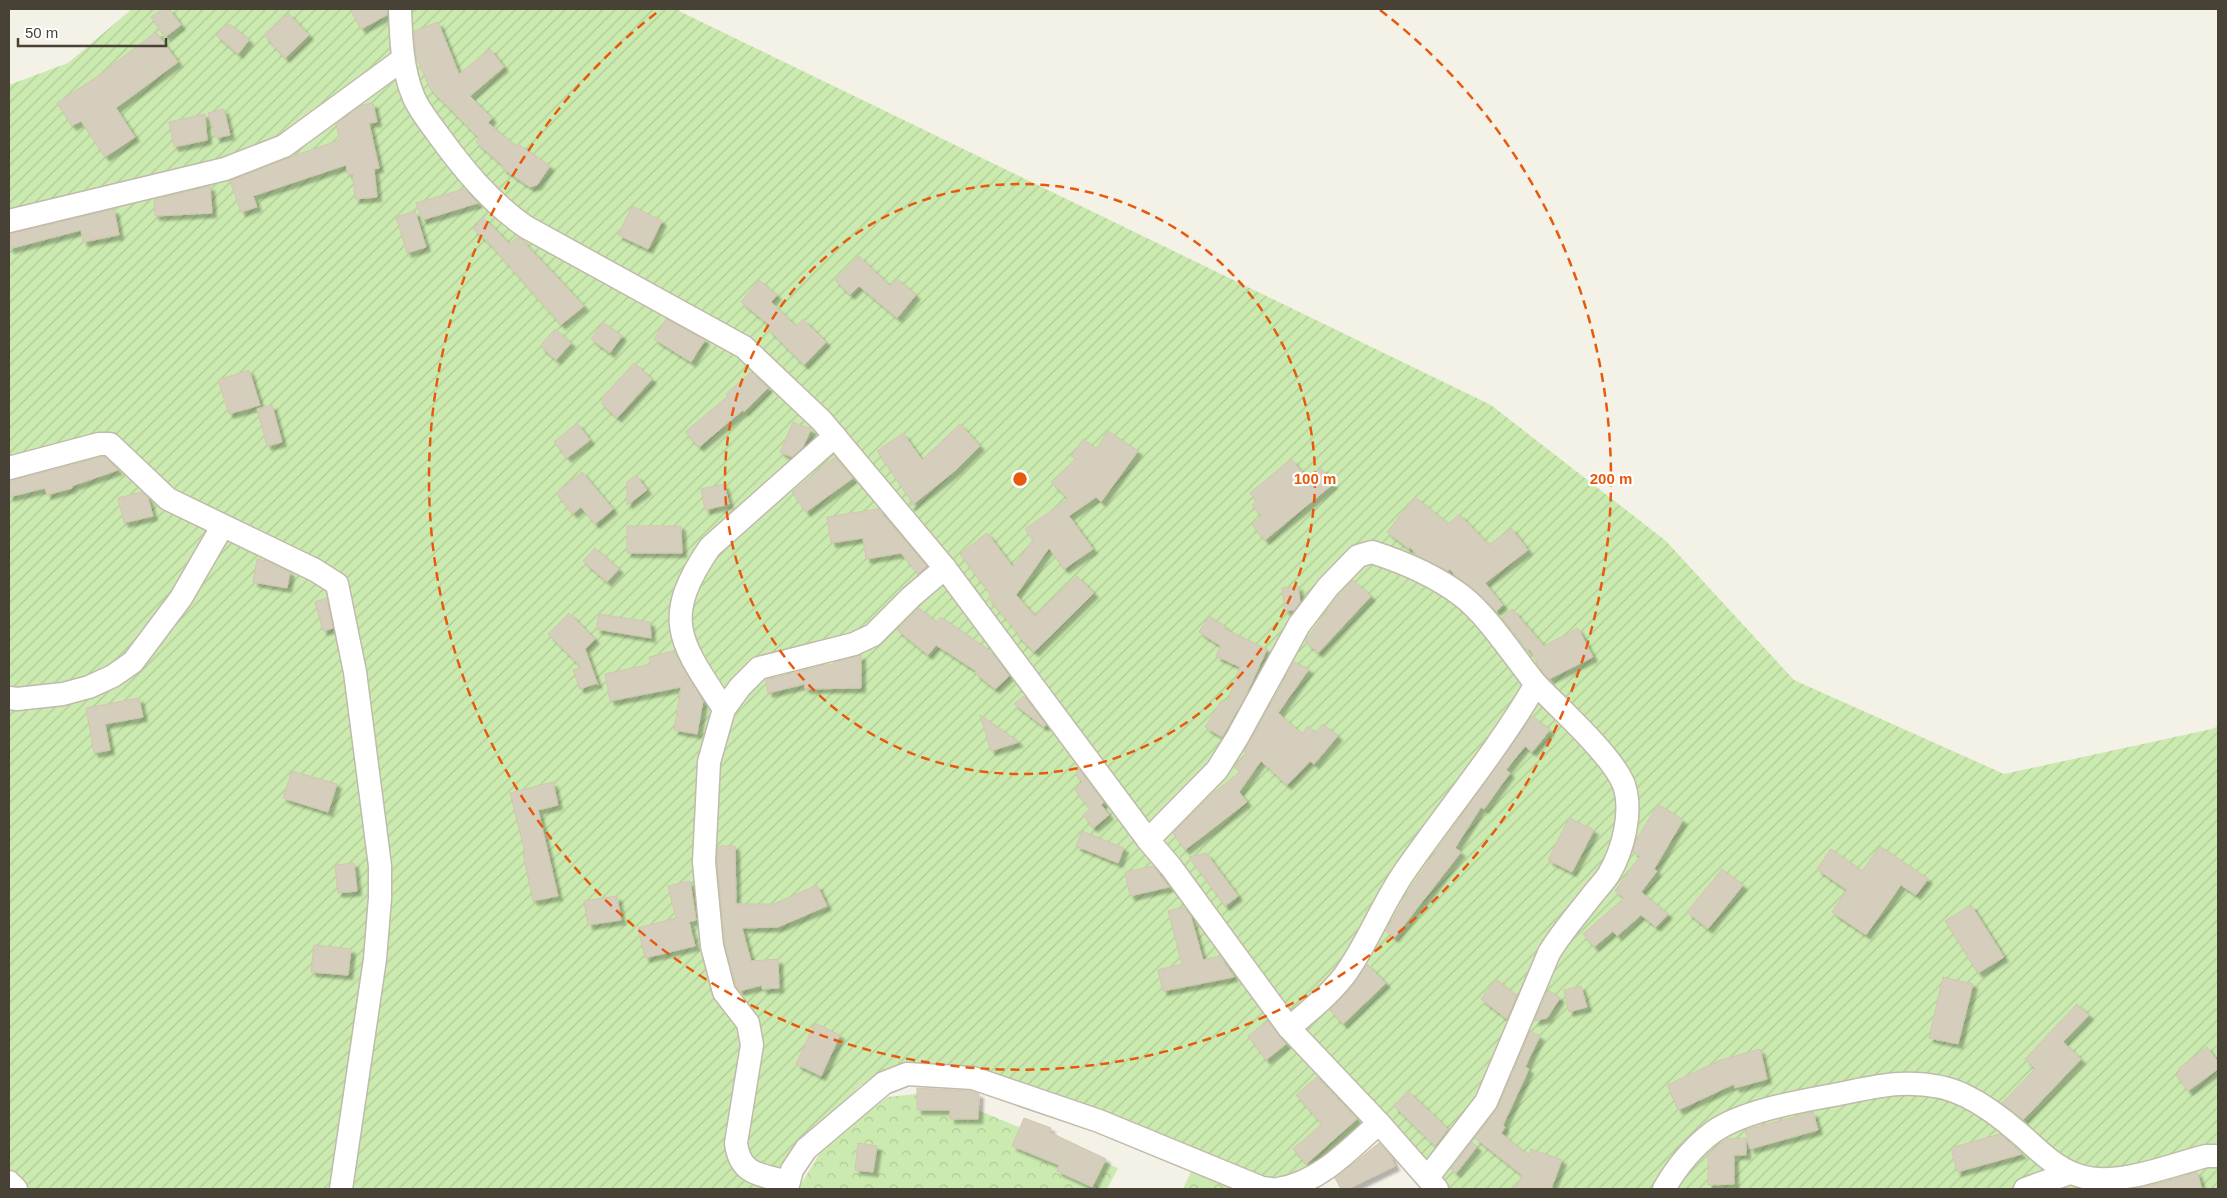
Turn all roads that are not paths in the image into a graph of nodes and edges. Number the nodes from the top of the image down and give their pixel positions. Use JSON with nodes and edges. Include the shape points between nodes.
{"nodes":[{"id":1,"x":400,"y":9,"type":"edge"},
{"id":2,"x":403,"y":59,"type":"junction"},
{"id":3,"x":9,"y":221,"type":"edge"},
{"id":4,"x":835,"y":436,"type":"junction"},
{"id":5,"x":9,"y":468,"type":"edge"},
{"id":6,"x":222,"y":527,"type":"junction"},
{"id":7,"x":945,"y":568,"type":"junction"},
{"id":8,"x":1536,"y":684,"type":"junction"},
{"id":9,"x":9,"y":698,"type":"edge"},
{"id":10,"x":724,"y":709,"type":"junction"},
{"id":11,"x":1148,"y":840,"type":"junction"},
{"id":12,"x":1289,"y":1028,"type":"junction"},
{"id":13,"x":1379,"y":1123,"type":"junction"},
{"id":14,"x":2218,"y":1156,"type":"edge"},
{"id":15,"x":2070,"y":1173,"type":"junction"},
{"id":16,"x":9,"y":1182,"type":"edge"},
{"id":17,"x":1435,"y":1185,"type":"edge"},
{"id":18,"x":787,"y":1186,"type":"edge"},
{"id":19,"x":16,"y":1189,"type":"edge"},
{"id":20,"x":342,"y":1189,"type":"edge"},
{"id":21,"x":1271,"y":1189,"type":"edge"},
{"id":22,"x":1278,"y":1189,"type":"edge"},
{"id":23,"x":1664,"y":1189,"type":"edge"},
{"id":24,"x":2025,"y":1189,"type":"edge"}],
"edges":[{"from":1,"to":2,"type":"street"},
{"from":2,"to":3,"type":"street","via":[[284,146],[250,161]]},
{"from":2,"to":4,"type":"street","via":[[414,98],[421,110],[455,158],[507,214],[573,254],[744,347]]},
{"from":4,"to":7,"type":"street"},
{"from":4,"to":10,"type":"street","via":[[710,547],[682,600],[683,641]]},
{"from":5,"to":6,"type":"street","via":[[99,444],[110,444],[168,499]]},
{"from":6,"to":9,"type":"street","via":[[181,598],[134,662],[89,687],[63,694]]},
{"from":6,"to":20,"type":"street","via":[[336,582],[355,672],[379,847],[380,898]]},
{"from":7,"to":10,"type":"street","via":[[911,596],[873,636],[854,644],[759,668]]},
{"from":7,"to":11,"type":"street"},
{"from":8,"to":11,"type":"street","via":[[1462,596],[1417,570],[1372,552],[1364,553],[1328,587],[1300,625],[1217,770]]},
{"from":8,"to":12,"type":"street","via":[[1404,872],[1369,937],[1343,976],[1323,1000]]},
{"from":8,"to":17,"type":"street","via":[[1617,772],[1624,784],[1627,802],[1624,832],[1609,874],[1545,960],[1486,1102]]},
{"from":10,"to":18,"type":"street","via":[[709,762],[704,862],[708,912],[724,992],[748,1023],[752,1045],[736,1143],[740,1161],[746,1169]]},
{"from":11,"to":12,"type":"street"},
{"from":12,"to":13,"type":"street"},
{"from":13,"to":17,"type":"street"},
{"from":13,"to":22,"type":"street","via":[[1313,1178]]},
{"from":14,"to":15,"type":"street","via":[[2102,1180]]},
{"from":15,"to":23,"type":"street","via":[[1965,1096],[1944,1088],[1899,1084],[1791,1103],[1730,1122],[1696,1146],[1672,1174]]},
{"from":15,"to":24,"type":"street"},
{"from":16,"to":19,"type":"street"},
{"from":18,"to":21,"type":"street","via":[[798,1159],[806,1149],[884,1083],[899,1076],[915,1074],[961,1076],[984,1081],[1098,1121]]}]}
